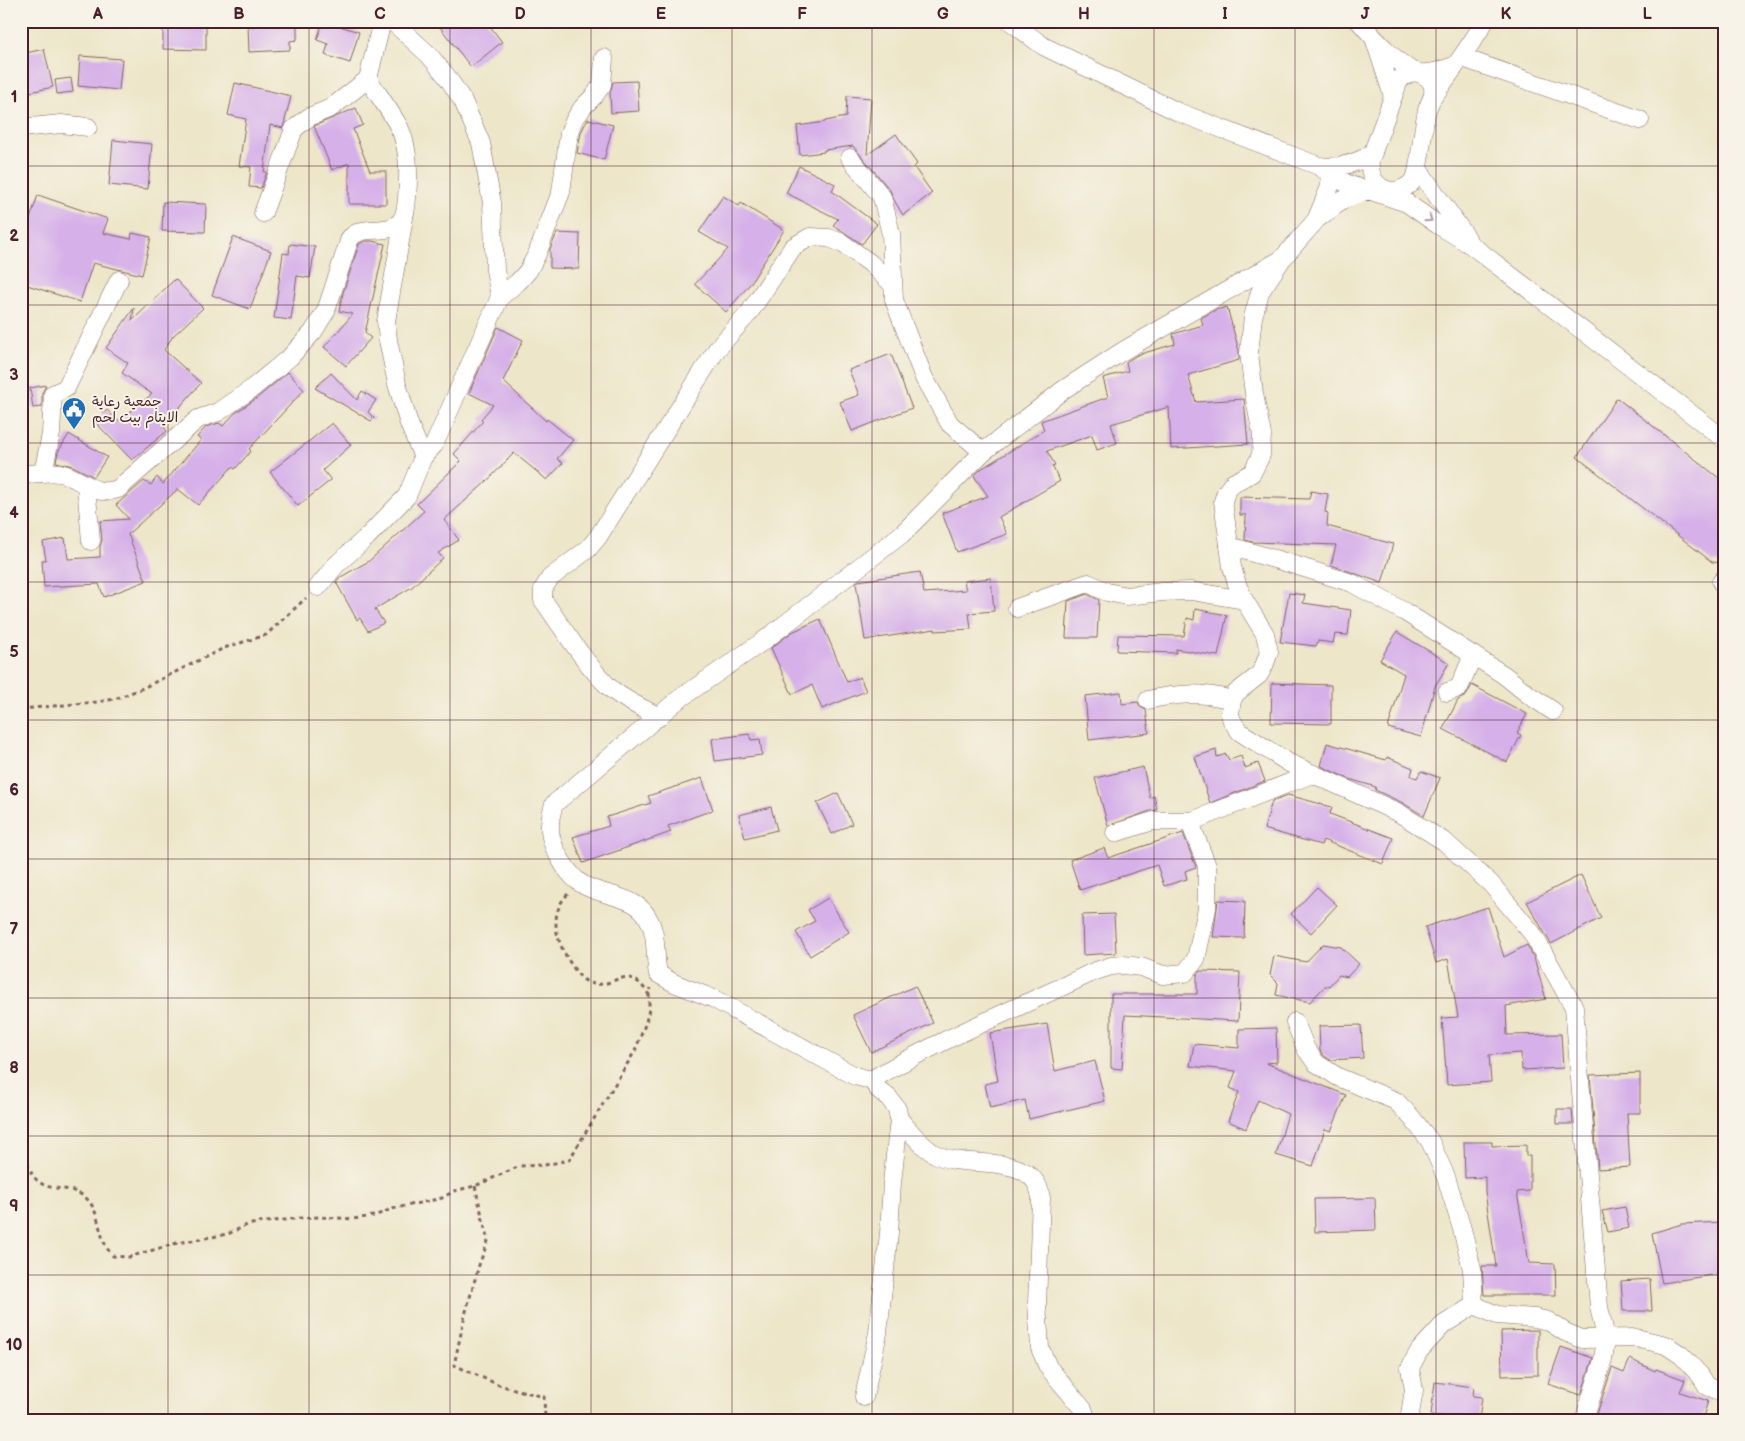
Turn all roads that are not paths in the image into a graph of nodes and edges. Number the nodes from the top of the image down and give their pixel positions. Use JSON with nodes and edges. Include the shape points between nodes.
{"nodes":[{"id":1,"x":382,"y":21,"type":"edge"},
{"id":2,"x":392,"y":21,"type":"edge"},
{"id":3,"x":1010,"y":21,"type":"edge"},
{"id":4,"x":1359,"y":21,"type":"edge"},
{"id":5,"x":1484,"y":21,"type":"edge"},
{"id":6,"x":1374,"y":38,"type":"junction"},
{"id":7,"x":604,"y":58,"type":"dead end"},
{"id":8,"x":1458,"y":62,"type":"junction"},
{"id":9,"x":1419,"y":73,"type":"junction"},
{"id":10,"x":368,"y":79,"type":"junction"},
{"id":11,"x":1394,"y":94,"type":"junction"},
{"id":12,"x":1430,"y":103,"type":"junction"},
{"id":13,"x":1640,"y":120,"type":"dead end"},
{"id":14,"x":88,"y":127,"type":"dead end"},
{"id":15,"x":21,"y":128,"type":"edge"},
{"id":16,"x":1373,"y":153,"type":"junction"},
{"id":17,"x":850,"y":158,"type":"dead end"},
{"id":18,"x":1418,"y":164,"type":"junction"},
{"id":19,"x":1330,"y":169,"type":"junction"},
{"id":20,"x":1368,"y":190,"type":"junction"},
{"id":21,"x":1389,"y":190,"type":"junction"},
{"id":22,"x":1407,"y":203,"type":"junction"},
{"id":23,"x":263,"y":213,"type":"dead end"},
{"id":24,"x":404,"y":218,"type":"junction"},
{"id":25,"x":1317,"y":219,"type":"junction"},
{"id":26,"x":1471,"y":244,"type":"junction"},
{"id":27,"x":1282,"y":258,"type":"junction"},
{"id":28,"x":119,"y":280,"type":"dead end"},
{"id":29,"x":892,"y":284,"type":"junction"},
{"id":30,"x":500,"y":296,"type":"junction"},
{"id":31,"x":1724,"y":439,"type":"edge"},
{"id":32,"x":983,"y":452,"type":"junction"},
{"id":33,"x":423,"y":457,"type":"junction"},
{"id":34,"x":43,"y":473,"type":"junction"},
{"id":35,"x":21,"y":475,"type":"edge"},
{"id":36,"x":86,"y":485,"type":"junction"},
{"id":37,"x":91,"y":541,"type":"dead end"},
{"id":38,"x":1229,"y":546,"type":"junction"},
{"id":39,"x":318,"y":587,"type":"road end"},
{"id":40,"x":1244,"y":600,"type":"junction"},
{"id":41,"x":1017,"y":608,"type":"dead end"},
{"id":42,"x":1473,"y":655,"type":"junction"},
{"id":43,"x":1447,"y":692,"type":"dead end"},
{"id":44,"x":1148,"y":700,"type":"dead end"},
{"id":45,"x":1232,"y":700,"type":"junction"},
{"id":46,"x":1554,"y":711,"type":"dead end"},
{"id":47,"x":659,"y":717,"type":"junction"},
{"id":48,"x":1312,"y":774,"type":"junction"},
{"id":49,"x":1192,"y":821,"type":"junction"},
{"id":50,"x":1115,"y":834,"type":"dead end"},
{"id":51,"x":1295,"y":1022,"type":"dead end"},
{"id":52,"x":871,"y":1080,"type":"junction"},
{"id":53,"x":899,"y":1119,"type":"junction"},
{"id":54,"x":1474,"y":1305,"type":"junction"},
{"id":55,"x":1606,"y":1338,"type":"junction"},
{"id":56,"x":1724,"y":1394,"type":"edge"},
{"id":57,"x":864,"y":1396,"type":"dead end"},
{"id":58,"x":1087,"y":1420,"type":"edge"},
{"id":59,"x":1408,"y":1420,"type":"edge"},
{"id":60,"x":1584,"y":1420,"type":"edge"}],
"edges":[{"from":1,"to":10,"type":"street"},
{"from":2,"to":30,"type":"street","via":[[429,55],[448,78],[463,101],[481,143],[492,203],[495,270]]},
{"from":3,"to":19,"type":"street","via":[[1043,46],[1178,112]]},
{"from":4,"to":6,"type":"street"},
{"from":5,"to":8,"type":"street"},
{"from":6,"to":9,"type":"street","via":[[1404,65]]},
{"from":6,"to":11,"type":"street"},
{"from":7,"to":30,"type":"street","via":[[602,85],[583,106],[569,133],[561,192],[537,254],[528,271]]},
{"from":8,"to":9,"type":"street","via":[[1437,71]]},
{"from":8,"to":12,"type":"street"},
{"from":8,"to":13,"type":"street"},
{"from":9,"to":11,"type":"street","via":[[1413,72],[1401,78]]},
{"from":9,"to":12,"type":"street","via":[[1425,75],[1432,85]]},
{"from":10,"to":23,"type":"street","via":[[331,108],[310,117],[294,129]]},
{"from":10,"to":24,"type":"street","via":[[395,121],[405,145],[408,186]]},
{"from":11,"to":16,"type":"street"},
{"from":12,"to":18,"type":"street"},
{"from":14,"to":15,"type":"street","via":[[61,124]]},
{"from":16,"to":19,"type":"street","via":[[1362,160]]},
{"from":16,"to":21,"type":"street","via":[[1369,168],[1371,176],[1381,188]]},
{"from":17,"to":29,"type":"street","via":[[882,197],[891,234]]},
{"from":18,"to":21,"type":"street","via":[[1416,177],[1405,188]]},
{"from":18,"to":26,"type":"street"},
{"from":19,"to":20,"type":"street","via":[[1351,186]]},
{"from":19,"to":25,"type":"street","via":[[1330,189]]},
{"from":20,"to":21,"type":"street"},
{"from":20,"to":22,"type":"street"},
{"from":20,"to":25,"type":"street","via":[[1343,200]]},
{"from":21,"to":22,"type":"street"},
{"from":22,"to":26,"type":"street","one_way":true},
{"from":24,"to":33,"type":"street","via":[[386,321],[397,384]]},
{"from":24,"to":36,"type":"street","via":[[397,225],[356,232],[350,238],[326,311],[313,332],[290,357],[218,412],[198,419],[124,485],[108,492]]},
{"from":25,"to":27,"type":"street"},
{"from":26,"to":31,"type":"street"},
{"from":27,"to":32,"type":"street","via":[[1123,350],[1063,390]]},
{"from":27,"to":38,"type":"street","via":[[1260,292],[1253,317],[1249,353],[1262,435],[1261,455],[1252,472],[1233,483],[1226,492],[1223,501]]},
{"from":28,"to":34,"type":"street","via":[[66,388],[53,394],[51,434]]},
{"from":29,"to":32,"type":"street","via":[[894,300],[932,393],[950,424]]},
{"from":29,"to":47,"type":"street","via":[[870,263],[829,238],[810,237],[793,247],[749,313],[717,349],[598,537],[588,549],[550,578],[542,590],[544,600],[600,678],[634,704]]},
{"from":30,"to":33,"type":"street","via":[[434,445]]},
{"from":32,"to":47,"type":"street","via":[[902,534]]},
{"from":33,"to":39,"type":"street","via":[[407,496],[336,565]]},
{"from":34,"to":35,"type":"street"},
{"from":34,"to":36,"type":"street","via":[[59,473]]},
{"from":36,"to":37,"type":"street"},
{"from":38,"to":40,"type":"street","via":[[1232,567]]},
{"from":38,"to":42,"type":"street","via":[[1352,584],[1405,612]]},
{"from":40,"to":41,"type":"street","via":[[1191,592],[1127,596],[1107,592],[1088,583]]},
{"from":40,"to":45,"type":"street","via":[[1265,634],[1269,652],[1259,674]]},
{"from":42,"to":43,"type":"street","via":[[1458,688]]},
{"from":42,"to":46,"type":"street"},
{"from":44,"to":45,"type":"street","via":[[1176,694],[1211,694]]},
{"from":45,"to":48,"type":"street","via":[[1230,714],[1240,732]]},
{"from":47,"to":52,"type":"street","via":[[554,804],[549,833],[552,844],[580,884],[634,903],[648,918],[655,939],[658,974],[732,1008],[855,1076]]},
{"from":48,"to":49,"type":"street"},
{"from":48,"to":55,"type":"street","via":[[1399,813],[1445,842],[1491,884],[1532,933],[1574,1007],[1599,1307]]},
{"from":49,"to":50,"type":"street","via":[[1153,821]]},
{"from":49,"to":52,"type":"street","via":[[1207,866],[1207,910],[1196,960],[1185,973],[1163,975],[1123,965],[1102,969],[962,1032]]},
{"from":51,"to":54,"type":"street","via":[[1306,1049],[1316,1063],[1338,1078],[1396,1101],[1430,1141],[1446,1177],[1462,1229],[1472,1269]]},
{"from":52,"to":53,"type":"street","via":[[897,1109]]},
{"from":53,"to":57,"type":"street","via":[[878,1333]]},
{"from":53,"to":58,"type":"street","via":[[917,1140],[935,1154],[958,1161],[1008,1165],[1026,1173],[1036,1183],[1041,1198],[1037,1304],[1040,1348],[1048,1367]]},
{"from":54,"to":55,"type":"street","via":[[1497,1315],[1535,1318],[1582,1338]]},
{"from":54,"to":59,"type":"street","via":[[1443,1325],[1418,1351],[1410,1368],[1414,1390]]},
{"from":55,"to":56,"type":"street","via":[[1636,1338],[1666,1345],[1681,1355],[1707,1386]]},
{"from":55,"to":60,"type":"street","via":[[1603,1360]]}]}
